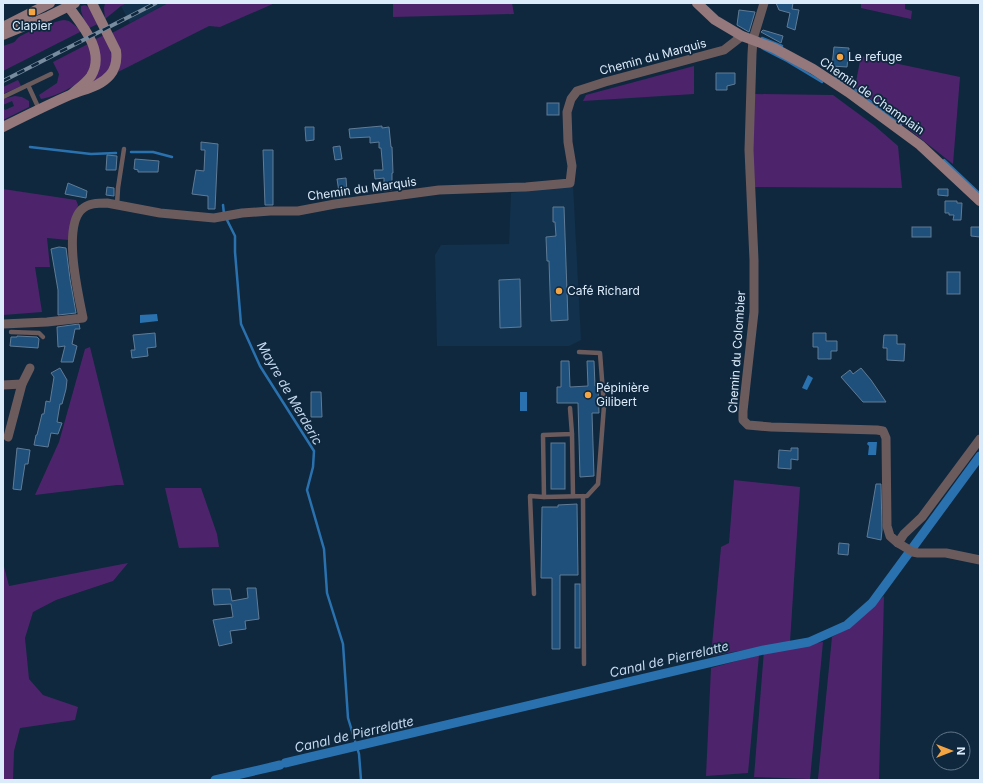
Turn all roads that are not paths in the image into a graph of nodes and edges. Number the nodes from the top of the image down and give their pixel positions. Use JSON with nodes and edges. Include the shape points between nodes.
{"nodes":[{"id":1,"x":50,"y":3,"type":"edge"},
{"id":2,"x":92,"y":3,"type":"edge"},
{"id":3,"x":697,"y":3,"type":"edge"},
{"id":4,"x":764,"y":3,"type":"edge"},
{"id":5,"x":71,"y":5,"type":"edge"},
{"id":6,"x":3,"y":27,"type":"edge"},
{"id":7,"x":3,"y":35,"type":"edge"},
{"id":8,"x":742,"y":36,"type":"junction"},
{"id":9,"x":754,"y":39,"type":"junction"},
{"id":10,"x":51,"y":74,"type":"dead end"},
{"id":11,"x":28,"y":85,"type":"junction"},
{"id":12,"x":72,"y":94,"type":"junction"},
{"id":13,"x":3,"y":96,"type":"edge"},
{"id":14,"x":39,"y":109,"type":"junction"},
{"id":15,"x":3,"y":127,"type":"edge"},
{"id":16,"x":124,"y":149,"type":"dead end"},
{"id":17,"x":980,"y":201,"type":"edge"},
{"id":18,"x":117,"y":205,"type":"junction"},
{"id":19,"x":3,"y":324,"type":"edge"},
{"id":20,"x":11,"y":332,"type":"dead end"},
{"id":21,"x":44,"y":337,"type":"dead end"},
{"id":22,"x":579,"y":352,"type":"dead end"},
{"id":23,"x":30,"y":368,"type":"dead end"},
{"id":24,"x":22,"y":384,"type":"junction"},
{"id":25,"x":3,"y":385,"type":"edge"},
{"id":26,"x":570,"y":408,"type":"dead end"},
{"id":27,"x":572,"y":434,"type":"junction"},
{"id":28,"x":8,"y":437,"type":"dead end"},
{"id":29,"x":980,"y":439,"type":"edge"},
{"id":30,"x":573,"y":496,"type":"junction"},
{"id":31,"x":583,"y":496,"type":"junction"},
{"id":32,"x":544,"y":497,"type":"junction"},
{"id":33,"x":906,"y":548,"type":"junction"},
{"id":34,"x":980,"y":560,"type":"edge"},
{"id":35,"x":534,"y":594,"type":"dead end"},
{"id":36,"x":584,"y":664,"type":"dead end"}],
"edges":[{"from":1,"to":6,"type":"main road"},
{"from":2,"to":12,"type":"main road","via":[[114,46],[117,58],[110,74],[102,82]]},
{"from":3,"to":8,"type":"main road","name":"Chemin de Champlain","via":[[715,20]]},
{"from":4,"to":9,"type":"street"},
{"from":5,"to":7,"type":"main road"},
{"from":5,"to":12,"type":"main road","via":[[91,41],[96,57],[90,78]]},
{"from":8,"to":9,"type":"main road","name":"Chemin de Champlain"},
{"from":8,"to":18,"type":"street","name":"Chemin du Marquis","via":[[724,50],[577,91],[567,112],[572,166],[570,183],[440,190],[298,211],[270,211],[214,218]]},
{"from":9,"to":17,"type":"main road","name":"Chemin de Champlain","via":[[808,66],[848,92],[920,145]]},
{"from":9,"to":33,"type":"street","name":"Chemin du Colombier","via":[[749,150],[754,312],[743,420],[748,425],[771,427],[883,431],[886,438],[887,526],[890,536]]},
{"from":10,"to":11,"type":"lane"},
{"from":11,"to":13,"type":"lane"},
{"from":11,"to":14,"type":"lane"},
{"from":12,"to":14,"type":"main road"},
{"from":14,"to":15,"type":"main road"},
{"from":16,"to":18,"type":"lane"},
{"from":18,"to":19,"type":"street","name":"Chemin du Marquis","via":[[99,203],[88,206],[81,210],[75,221],[72,236],[75,276],[83,318]]},
{"from":20,"to":21,"type":"lane","via":[[39,333]]},
{"from":22,"to":31,"type":"lane","via":[[600,353],[604,406],[598,484],[587,496]]},
{"from":23,"to":24,"type":"street"},
{"from":24,"to":25,"type":"street"},
{"from":24,"to":28,"type":"street"},
{"from":26,"to":27,"type":"lane"},
{"from":27,"to":30,"type":"lane"},
{"from":27,"to":32,"type":"lane","via":[[543,435]]},
{"from":29,"to":33,"type":"street","via":[[922,517],[904,534]]},
{"from":30,"to":31,"type":"lane"},
{"from":30,"to":32,"type":"lane"},
{"from":31,"to":36,"type":"lane"},
{"from":32,"to":35,"type":"lane","via":[[530,496]]},
{"from":33,"to":34,"type":"street","via":[[918,553],[946,552]]}]}
